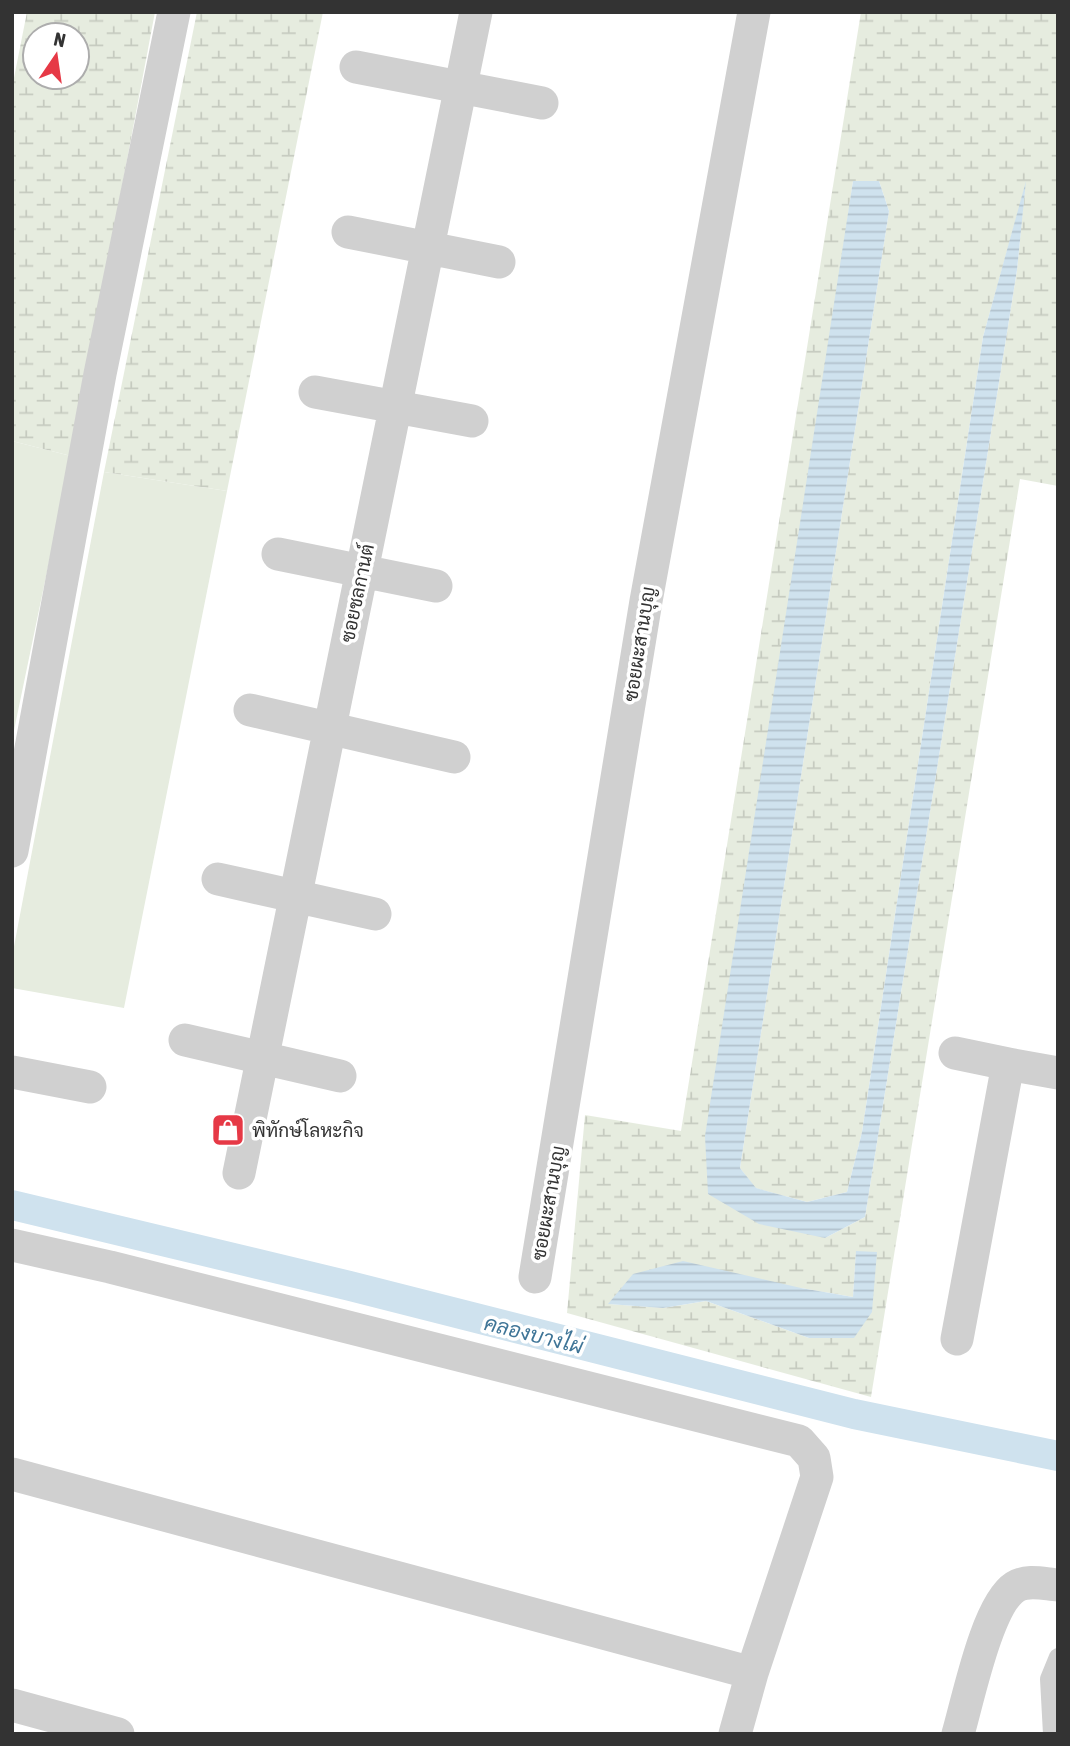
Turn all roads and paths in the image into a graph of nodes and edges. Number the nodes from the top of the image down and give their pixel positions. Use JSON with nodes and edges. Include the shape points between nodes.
{"nodes":[{"id":1,"x":174,"y":12,"type":"edge"},
{"id":2,"x":476,"y":12,"type":"edge"},
{"id":3,"x":754,"y":12,"type":"edge"},
{"id":4,"x":356,"y":67,"type":"dead end"},
{"id":5,"x":461,"y":88,"type":"junction"},
{"id":6,"x":542,"y":103,"type":"dead end"},
{"id":7,"x":348,"y":232,"type":"dead end"},
{"id":8,"x":428,"y":249,"type":"junction"},
{"id":9,"x":499,"y":262,"type":"dead end"},
{"id":10,"x":315,"y":392,"type":"dead end"},
{"id":11,"x":395,"y":406,"type":"junction"},
{"id":12,"x":472,"y":421,"type":"dead end"},
{"id":13,"x":278,"y":554,"type":"dead end"},
{"id":14,"x":361,"y":571,"type":"junction"},
{"id":15,"x":436,"y":586,"type":"dead end"},
{"id":16,"x":250,"y":710,"type":"dead end"},
{"id":17,"x":328,"y":729,"type":"junction"},
{"id":18,"x":454,"y":757,"type":"dead end"},
{"id":19,"x":12,"y":851,"type":"edge"},
{"id":20,"x":218,"y":879,"type":"dead end"},
{"id":21,"x":297,"y":897,"type":"junction"},
{"id":22,"x":375,"y":914,"type":"dead end"},
{"id":23,"x":185,"y":1040,"type":"dead end"},
{"id":24,"x":955,"y":1053,"type":"dead end"},
{"id":25,"x":264,"y":1060,"type":"junction"},
{"id":26,"x":1009,"y":1064,"type":"junction"},
{"id":27,"x":12,"y":1072,"type":"edge"},
{"id":28,"x":1058,"y":1073,"type":"edge"},
{"id":29,"x":340,"y":1076,"type":"dead end"},
{"id":30,"x":90,"y":1087,"type":"dead end"},
{"id":31,"x":239,"y":1174,"type":"dead end"},
{"id":32,"x":12,"y":1245,"type":"edge"},
{"id":33,"x":535,"y":1277,"type":"dead end"},
{"id":34,"x":957,"y":1339,"type":"dead end"},
{"id":35,"x":12,"y":1474,"type":"edge"},
{"id":36,"x":1058,"y":1586,"type":"edge"},
{"id":37,"x":1058,"y":1657,"type":"edge"},
{"id":38,"x":752,"y":1673,"type":"junction"},
{"id":39,"x":12,"y":1705,"type":"edge"},
{"id":40,"x":118,"y":1734,"type":"edge"},
{"id":41,"x":734,"y":1734,"type":"edge"},
{"id":42,"x":958,"y":1734,"type":"edge"},
{"id":43,"x":1052,"y":1734,"type":"edge"}],
"edges":[{"from":1,"to":19,"type":"street","via":[[97,388]]},
{"from":2,"to":5,"type":"street","name":"ซอยชลกานต์"},
{"from":3,"to":33,"type":"street","name":"ซอยผะสานบุญ","via":[[646,601]]},
{"from":4,"to":5,"type":"street"},
{"from":5,"to":6,"type":"street"},
{"from":5,"to":8,"type":"street","name":"ซอยชลกานต์"},
{"from":7,"to":8,"type":"street"},
{"from":8,"to":9,"type":"street"},
{"from":8,"to":11,"type":"street","name":"ซอยชลกานต์"},
{"from":10,"to":11,"type":"street"},
{"from":11,"to":12,"type":"street"},
{"from":11,"to":14,"type":"street","name":"ซอยชลกานต์"},
{"from":13,"to":14,"type":"street"},
{"from":14,"to":15,"type":"street"},
{"from":14,"to":17,"type":"street","name":"ซอยชลกานต์"},
{"from":16,"to":17,"type":"street"},
{"from":17,"to":18,"type":"street"},
{"from":17,"to":21,"type":"street","name":"ซอยชลกานต์"},
{"from":20,"to":21,"type":"street"},
{"from":21,"to":22,"type":"street"},
{"from":21,"to":25,"type":"street","name":"ซอยชลกานต์"},
{"from":23,"to":25,"type":"street"},
{"from":24,"to":26,"type":"street"},
{"from":25,"to":29,"type":"street"},
{"from":25,"to":31,"type":"street","name":"ซอยชลกานต์"},
{"from":26,"to":28,"type":"street"},
{"from":26,"to":34,"type":"street"},
{"from":27,"to":30,"type":"street"},
{"from":32,"to":38,"type":"street","via":[[799,1441],[814,1458],[817,1477]]},
{"from":35,"to":38,"type":"street"},
{"from":36,"to":42,"type":"street","via":[[1030,1582],[1005,1596],[991,1620]]},
{"from":37,"to":43,"type":"lane","via":[[1049,1679]]},
{"from":38,"to":41,"type":"street"},
{"from":39,"to":40,"type":"street"}]}
